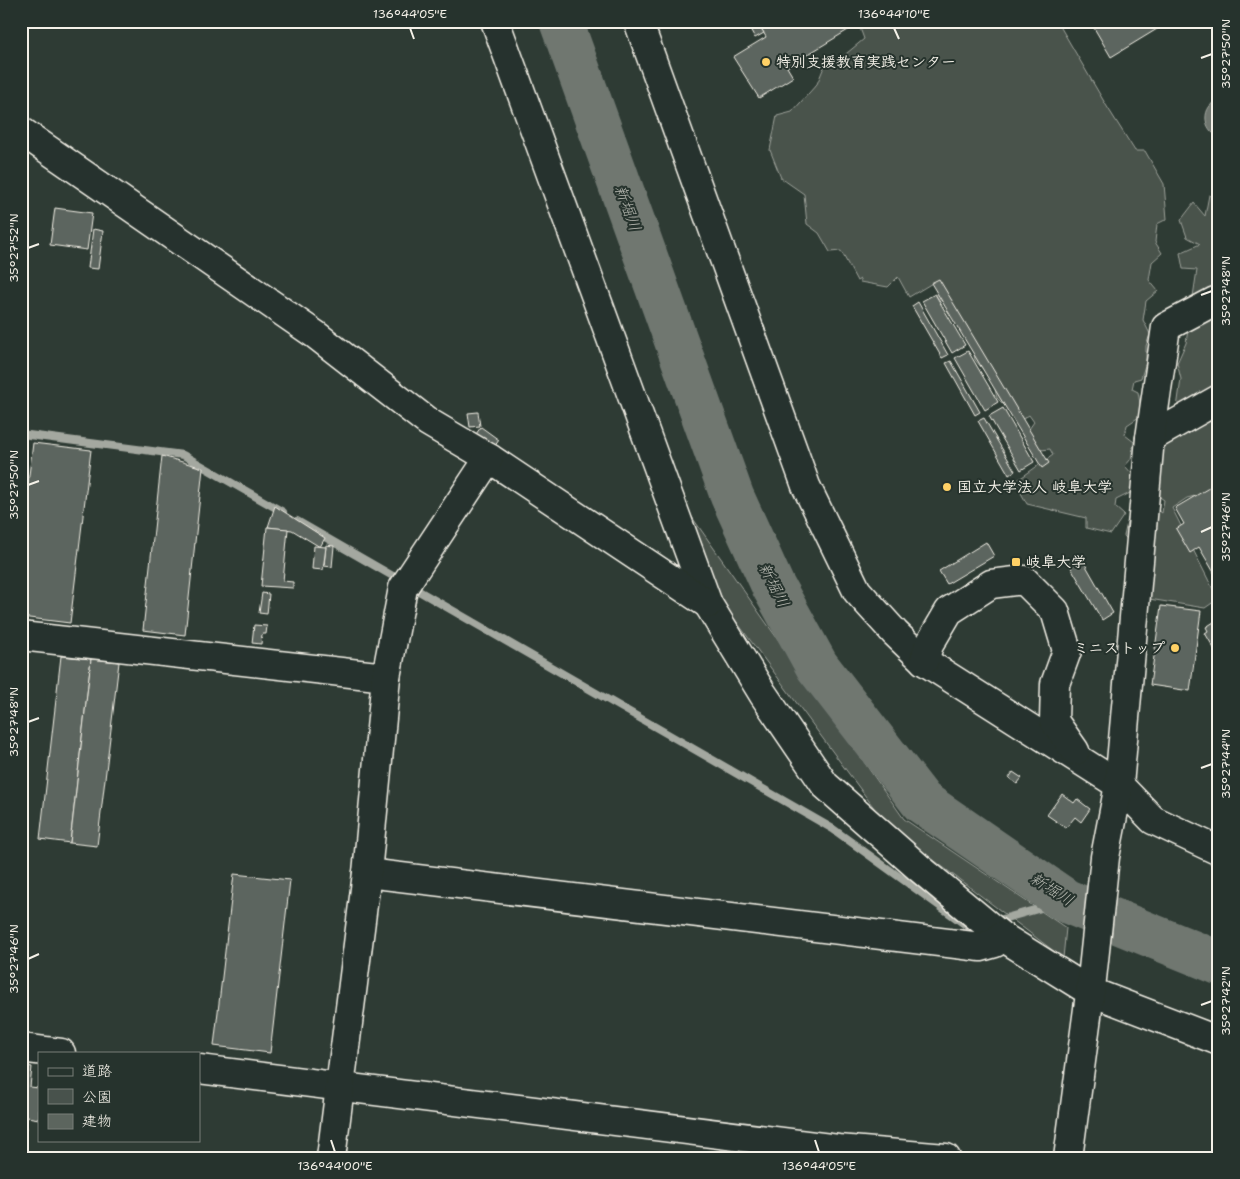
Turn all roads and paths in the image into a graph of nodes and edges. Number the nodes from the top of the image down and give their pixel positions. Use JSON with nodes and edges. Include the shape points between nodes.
{"nodes":[{"id":1,"x":495,"y":21,"type":"edge"},
{"id":2,"x":638,"y":21,"type":"edge"},
{"id":3,"x":21,"y":131,"type":"edge"},
{"id":4,"x":1219,"y":302,"type":"edge"},
{"id":5,"x":1219,"y":400,"type":"edge"},
{"id":6,"x":1150,"y":438,"type":"junction"},
{"id":7,"x":489,"y":458,"type":"junction"},
{"id":8,"x":708,"y":604,"type":"junction"},
{"id":9,"x":21,"y":636,"type":"edge"},
{"id":10,"x":924,"y":661,"type":"junction"},
{"id":11,"x":386,"y":677,"type":"junction"},
{"id":12,"x":1082,"y":761,"type":"junction"},
{"id":13,"x":1120,"y":785,"type":"junction"},
{"id":14,"x":1219,"y":851,"type":"edge"},
{"id":15,"x":367,"y":872,"type":"junction"},
{"id":16,"x":1001,"y":936,"type":"junction"},
{"id":17,"x":1090,"y":985,"type":"junction"},
{"id":18,"x":1219,"y":1041,"type":"edge"},
{"id":19,"x":21,"y":1048,"type":"edge"},
{"id":20,"x":53,"y":1052,"type":"edge"},
{"id":21,"x":200,"y":1069,"type":"edge"},
{"id":22,"x":339,"y":1086,"type":"junction"},
{"id":23,"x":331,"y":1158,"type":"edge"},
{"id":24,"x":946,"y":1158,"type":"edge"},
{"id":25,"x":1068,"y":1158,"type":"edge"}],
"edges":[{"from":1,"to":8,"type":"street"},
{"from":2,"to":10,"type":"street","via":[[806,486],[857,591]]},
{"from":3,"to":7,"type":"street","via":[[316,335],[428,422]]},
{"from":4,"to":6,"type":"street","via":[[1215,301],[1166,327]]},
{"from":5,"to":6,"type":"street"},
{"from":6,"to":13,"type":"street"},
{"from":7,"to":8,"type":"street"},
{"from":7,"to":11,"type":"street","via":[[403,588]]},
{"from":8,"to":16,"type":"street","via":[[762,694],[825,785]]},
{"from":9,"to":11,"type":"street"},
{"from":10,"to":12,"type":"street"},
{"from":10,"to":12,"type":"street","via":[[929,645],[949,611],[991,584],[1024,580],[1054,611],[1067,651],[1055,684],[1054,720]]},
{"from":11,"to":15,"type":"street"},
{"from":12,"to":13,"type":"street"},
{"from":13,"to":14,"type":"street","via":[[1153,820]]},
{"from":13,"to":17,"type":"street","via":[[1105,857]]},
{"from":15,"to":16,"type":"street","via":[[981,947],[995,943]]},
{"from":15,"to":22,"type":"street"},
{"from":16,"to":17,"type":"street"},
{"from":17,"to":18,"type":"street"},
{"from":17,"to":25,"type":"street"},
{"from":19,"to":20,"type":"street"},
{"from":21,"to":22,"type":"street"},
{"from":22,"to":23,"type":"street"},
{"from":22,"to":24,"type":"street","via":[[838,1149]]}]}
